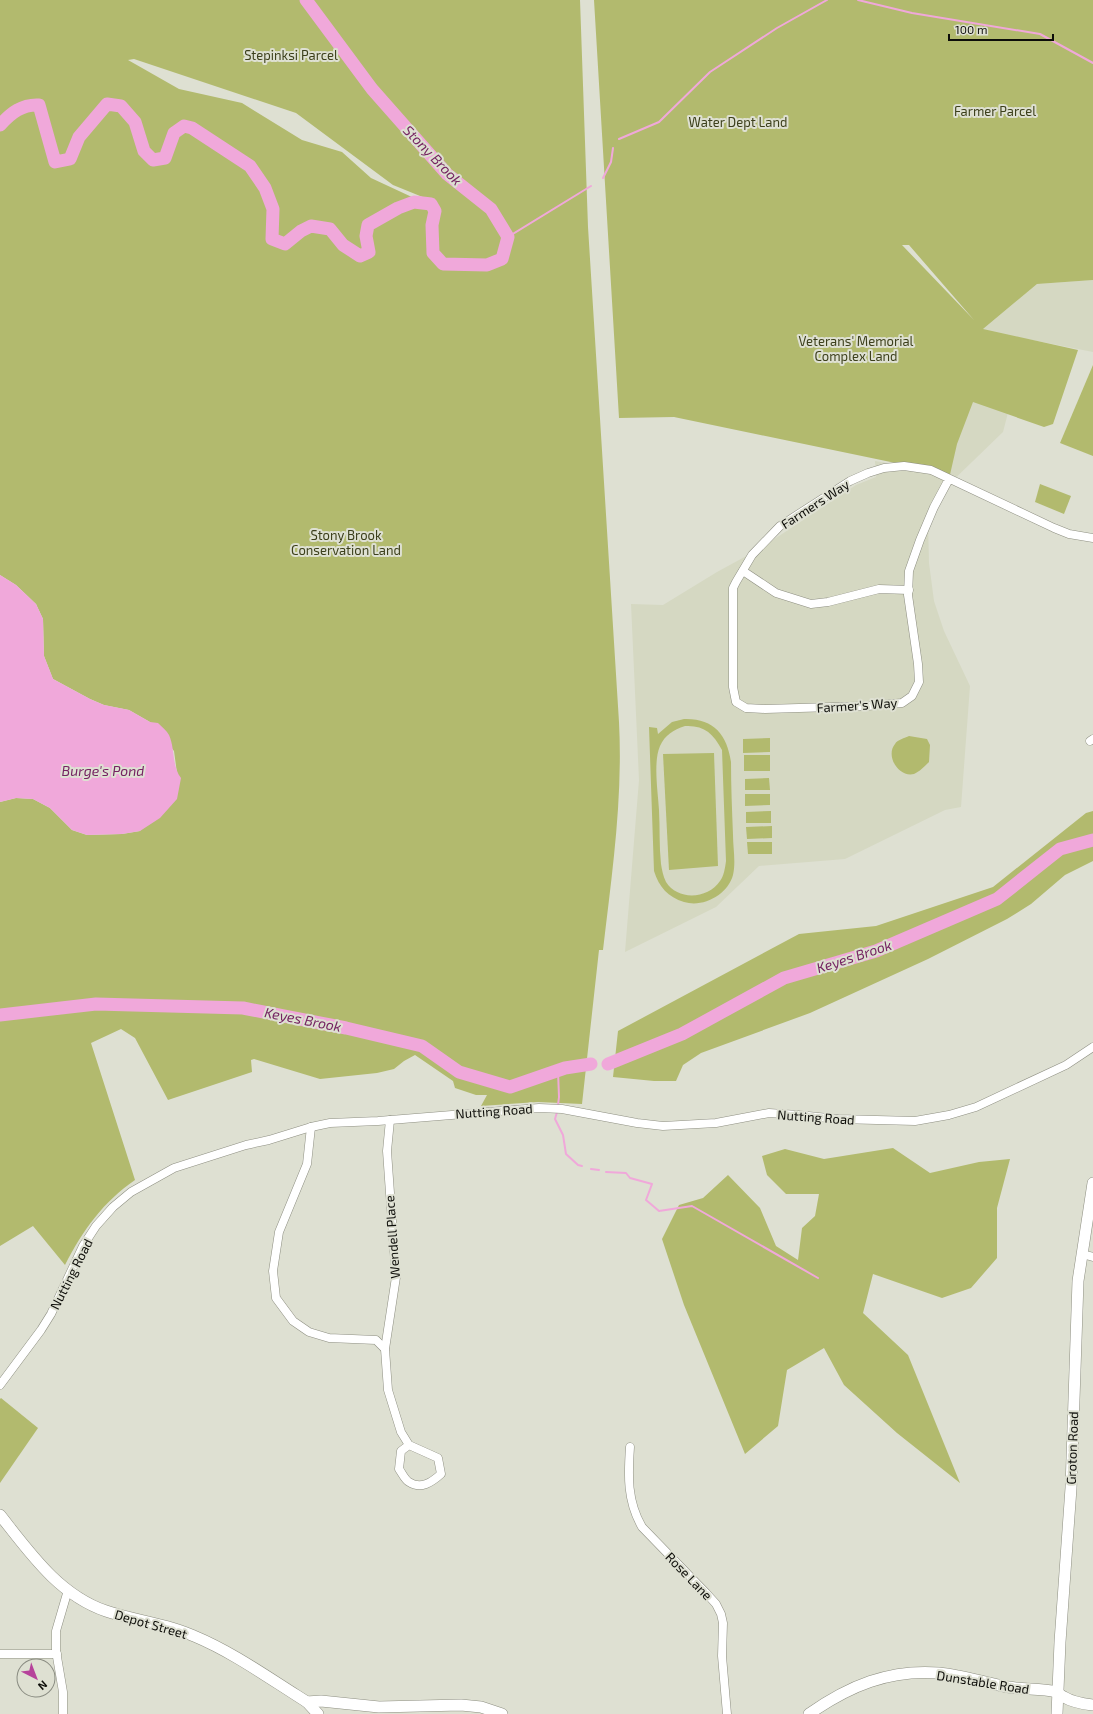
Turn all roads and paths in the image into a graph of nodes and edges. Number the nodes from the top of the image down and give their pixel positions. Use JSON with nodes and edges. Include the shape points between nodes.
{"nodes":[{"id":1,"x":949,"y":479,"type":"junction"},
{"id":2,"x":1093,"y":538,"type":"edge"},
{"id":3,"x":743,"y":571,"type":"junction"},
{"id":4,"x":909,"y":590,"type":"junction"},
{"id":5,"x":746,"y":708,"type":"joint"},
{"id":6,"x":1091,"y":1049,"type":"edge"},
{"id":7,"x":390,"y":1120,"type":"junction"},
{"id":8,"x":311,"y":1127,"type":"junction"},
{"id":9,"x":1093,"y":1183,"type":"edge"},
{"id":10,"x":1088,"y":1256,"type":"edge"},
{"id":11,"x":385,"y":1349,"type":"junction"},
{"id":12,"x":0,"y":1385,"type":"edge"},
{"id":13,"x":409,"y":1445,"type":"junction"},
{"id":14,"x":630,"y":1447,"type":"dead end"},
{"id":15,"x":0,"y":1515,"type":"edge"},
{"id":16,"x":68,"y":1590,"type":"junction"},
{"id":17,"x":0,"y":1654,"type":"edge"},
{"id":18,"x":57,"y":1654,"type":"junction"},
{"id":19,"x":1057,"y":1692,"type":"junction"},
{"id":20,"x":307,"y":1702,"type":"junction"},
{"id":21,"x":1093,"y":1705,"type":"edge"},
{"id":22,"x":62,"y":1714,"type":"edge"},
{"id":23,"x":318,"y":1714,"type":"edge"},
{"id":24,"x":502,"y":1714,"type":"edge"},
{"id":25,"x":727,"y":1714,"type":"edge"},
{"id":26,"x":809,"y":1714,"type":"edge"},
{"id":27,"x":1057,"y":1714,"type":"edge"}],
"edges":[{"from":1,"to":2,"type":"street","via":[[1054,528],[1069,534]]},
{"from":1,"to":3,"type":"street","name":"Farmers Way","via":[[931,470],[904,466],[884,468],[858,477],[780,526],[752,555]]},
{"from":1,"to":4,"type":"street","name":"Farmer's Way","via":[[920,540],[909,571]]},
{"from":3,"to":4,"type":"street","via":[[776,593],[811,604],[879,589]]},
{"from":3,"to":5,"type":"street","name":"Farmers Way","via":[[733,588],[733,687],[736,702]]},
{"from":4,"to":5,"type":"street","name":"Farmer's Way","via":[[919,682],[912,696],[902,703],[868,706]]},
{"from":6,"to":7,"type":"street","name":"Nutting Road","via":[[1066,1065],[976,1107],[915,1121],[838,1120],[769,1113],[716,1123],[662,1126],[562,1109],[539,1108]]},
{"from":7,"to":8,"type":"street","name":"Nutting Road"},
{"from":7,"to":11,"type":"street","name":"Wendell Place","via":[[387,1151],[396,1277]]},
{"from":8,"to":11,"type":"street","via":[[308,1164],[278,1232],[273,1271],[276,1298],[292,1321],[309,1332],[329,1338],[376,1340]]},
{"from":8,"to":12,"type":"street","name":"Nutting Road","via":[[174,1168],[121,1200],[96,1226],[83,1246],[51,1314]]},
{"from":9,"to":10,"type":"main road","name":"Groton Road"},
{"from":10,"to":19,"type":"main road","name":"Groton Road","via":[[1078,1294],[1071,1488]]},
{"from":11,"to":13,"type":"street","name":"Wendell Place","via":[[388,1390],[401,1432]]},
{"from":13,"to":13,"type":"street","via":[[438,1458],[441,1474],[430,1484],[408,1482],[399,1469],[401,1451]]},
{"from":14,"to":25,"type":"street","name":"Rose Lane","via":[[629,1494],[635,1515],[642,1527],[716,1604],[721,1614]]},
{"from":15,"to":16,"type":"main road","name":"Depot Street","via":[[38,1564]]},
{"from":16,"to":18,"type":"street","via":[[56,1631]]},
{"from":16,"to":20,"type":"main road","name":"Depot Street","via":[[106,1611],[173,1627],[195,1636],[255,1669]]},
{"from":17,"to":18,"type":"street"},
{"from":18,"to":22,"type":"street","via":[[64,1692]]},
{"from":19,"to":21,"type":"main road","name":"Dunstable Road","via":[[1065,1698]]},
{"from":19,"to":26,"type":"main road","name":"Dunstable Road","via":[[1014,1688],[940,1673],[899,1674],[850,1688]]},
{"from":19,"to":27,"type":"main road","name":"Groton Road"},
{"from":20,"to":23,"type":"main road","name":"Depot Street"},
{"from":20,"to":24,"type":"main road","via":[[379,1707],[461,1705],[481,1707]]}]}
